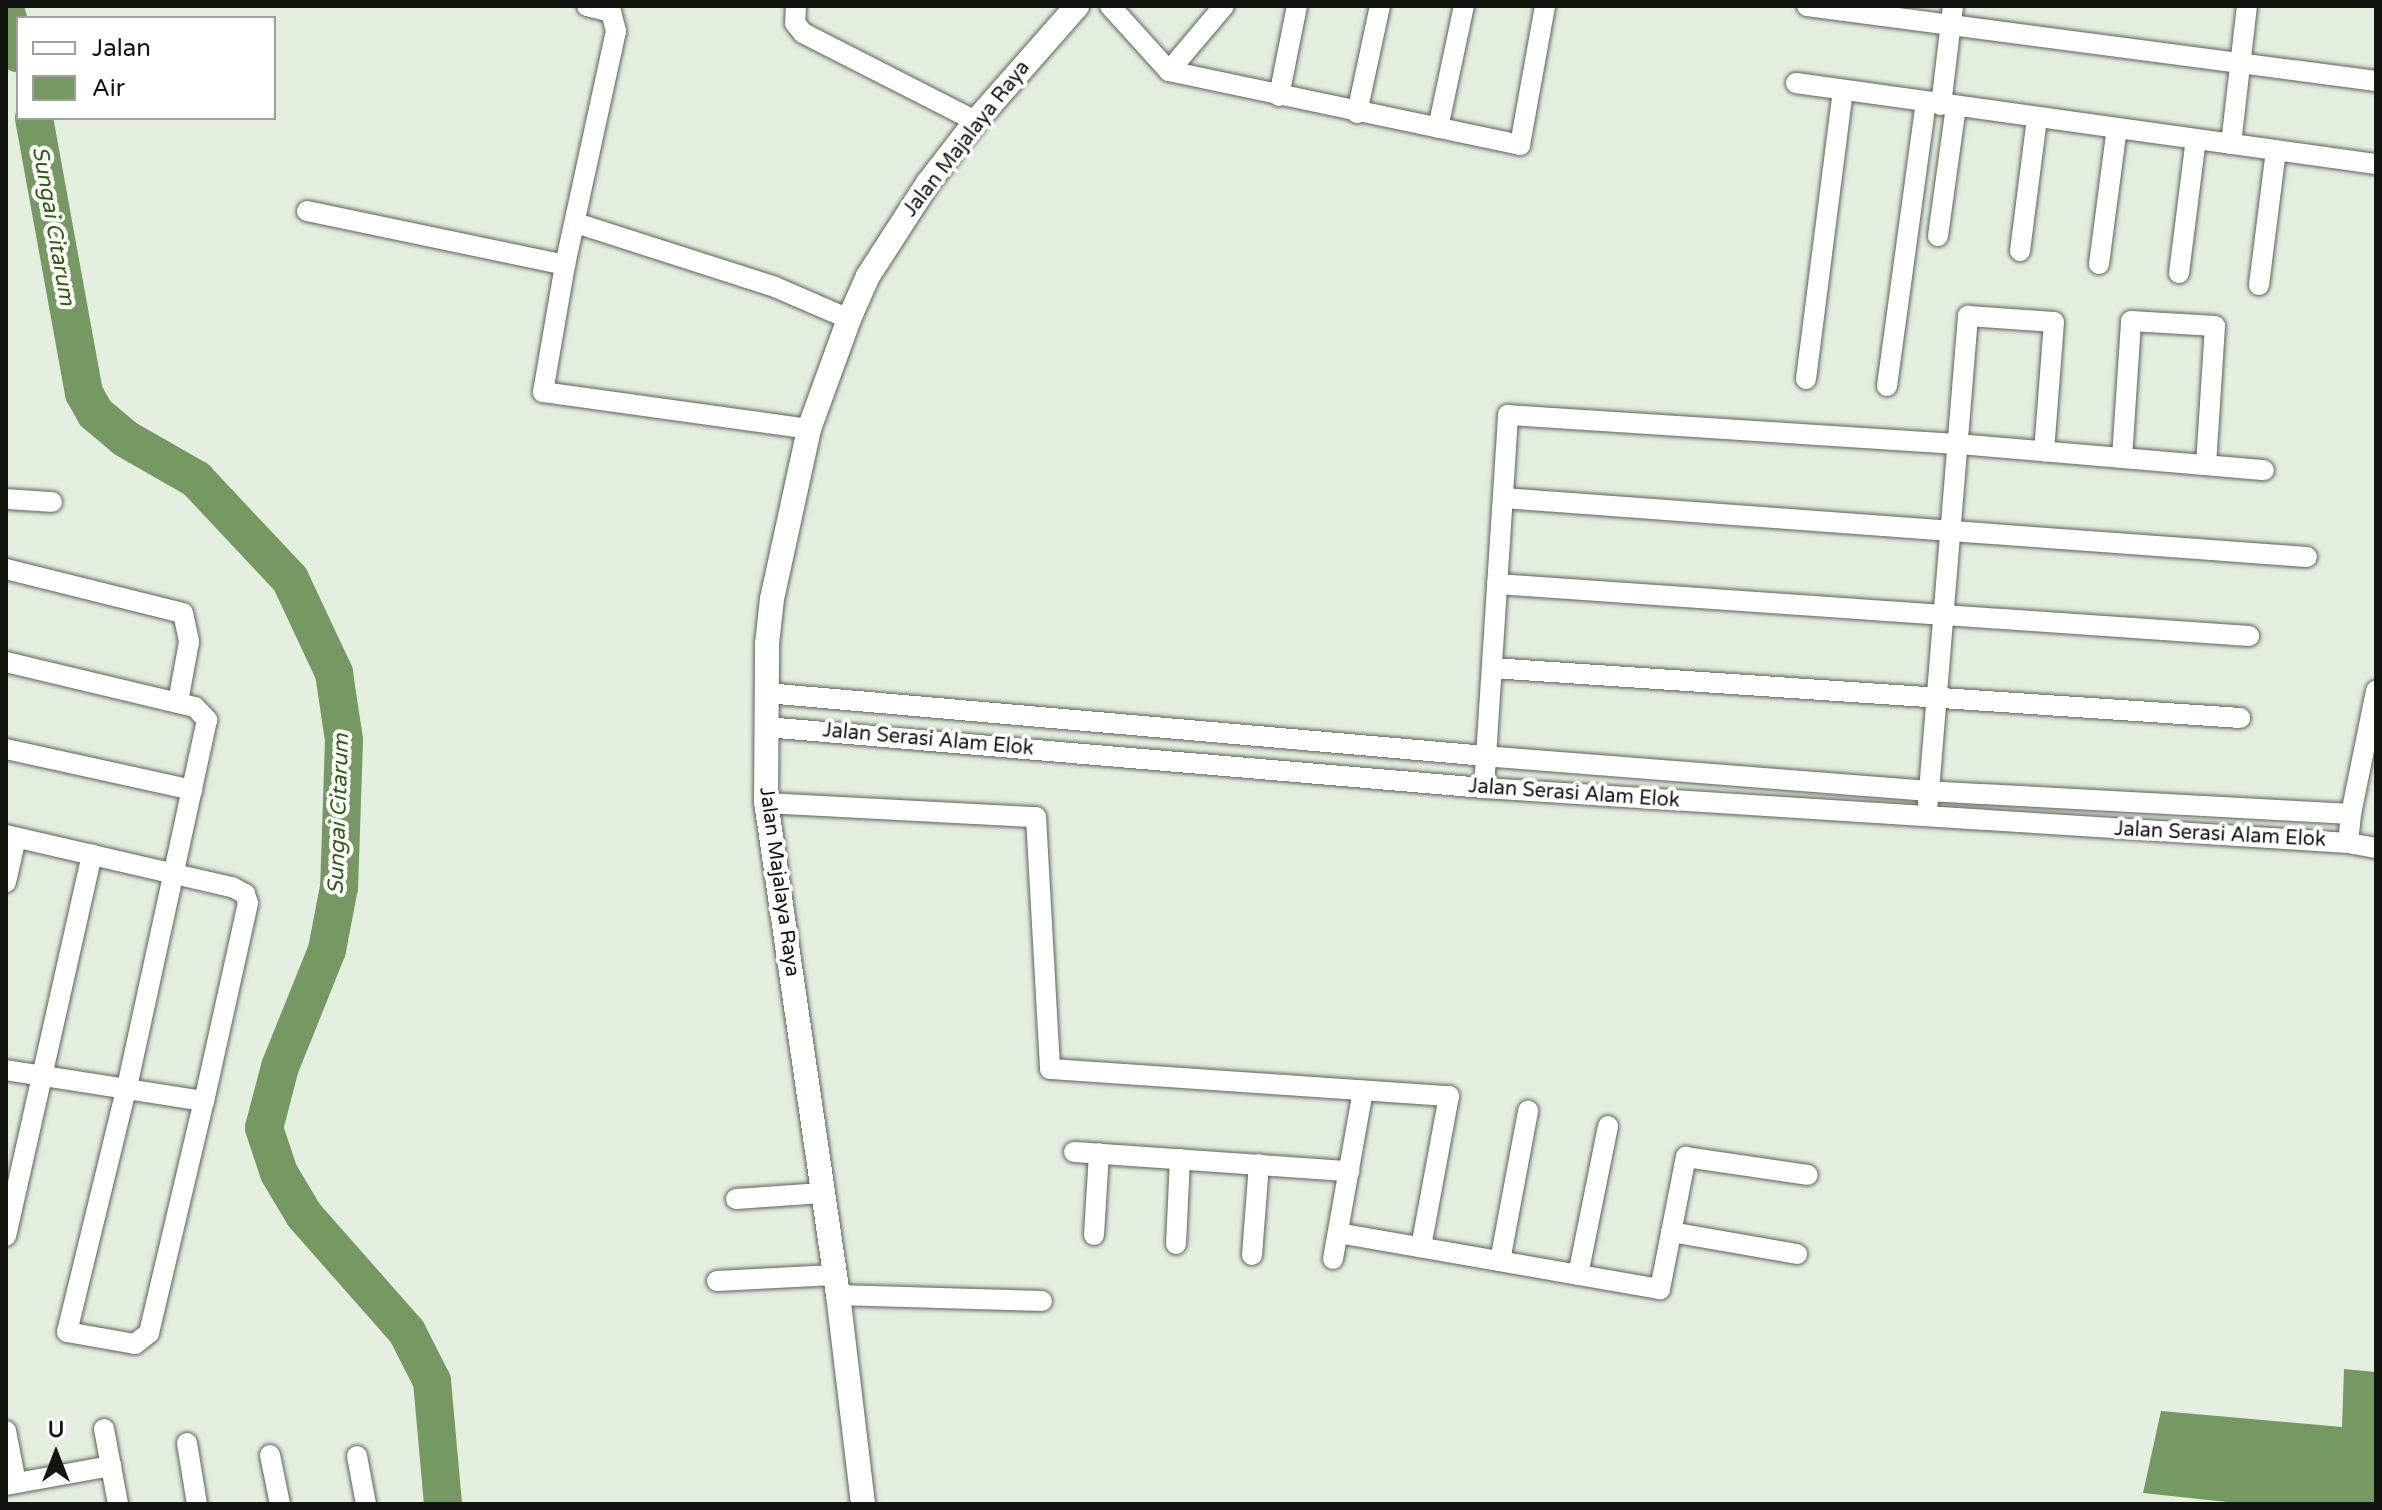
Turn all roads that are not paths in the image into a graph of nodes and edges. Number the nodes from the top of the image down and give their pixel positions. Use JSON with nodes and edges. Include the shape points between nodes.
{"nodes":[{"id":1,"x":587,"y":6,"type":"edge"},
{"id":2,"x":796,"y":6,"type":"edge"},
{"id":3,"x":1077,"y":6,"type":"edge"},
{"id":4,"x":1110,"y":6,"type":"edge"},
{"id":5,"x":1224,"y":6,"type":"edge"},
{"id":6,"x":1297,"y":6,"type":"edge"},
{"id":7,"x":1380,"y":6,"type":"edge"},
{"id":8,"x":1464,"y":6,"type":"edge"},
{"id":9,"x":1545,"y":6,"type":"edge"},
{"id":10,"x":1807,"y":6,"type":"edge"},
{"id":11,"x":2247,"y":6,"type":"edge"},
{"id":12,"x":1952,"y":14,"type":"edge"},
{"id":13,"x":2240,"y":63,"type":"junction"},
{"id":14,"x":1169,"y":71,"type":"junction"},
{"id":15,"x":2376,"y":81,"type":"edge"},
{"id":16,"x":1796,"y":83,"type":"dead end"},
{"id":17,"x":1843,"y":91,"type":"junction"},
{"id":18,"x":1279,"y":96,"type":"junction"},
{"id":19,"x":1941,"y":105,"type":"junction"},
{"id":20,"x":1357,"y":113,"type":"junction"},
{"id":21,"x":2037,"y":118,"type":"junction"},
{"id":22,"x":976,"y":121,"type":"junction"},
{"id":23,"x":1438,"y":128,"type":"junction"},
{"id":24,"x":2117,"y":128,"type":"junction"},
{"id":25,"x":2196,"y":139,"type":"junction"},
{"id":26,"x":2231,"y":144,"type":"junction"},
{"id":27,"x":2276,"y":150,"type":"junction"},
{"id":28,"x":2376,"y":164,"type":"edge"},
{"id":29,"x":307,"y":211,"type":"dead end"},
{"id":30,"x":576,"y":223,"type":"junction"},
{"id":31,"x":1938,"y":236,"type":"dead end"},
{"id":32,"x":2020,"y":251,"type":"dead end"},
{"id":33,"x":2099,"y":264,"type":"dead end"},
{"id":34,"x":565,"y":265,"type":"junction"},
{"id":35,"x":2179,"y":273,"type":"dead end"},
{"id":36,"x":2259,"y":285,"type":"dead end"},
{"id":37,"x":849,"y":319,"type":"junction"},
{"id":38,"x":1806,"y":379,"type":"dead end"},
{"id":39,"x":1887,"y":386,"type":"dead end"},
{"id":40,"x":809,"y":429,"type":"junction"},
{"id":41,"x":1958,"y":444,"type":"junction"},
{"id":42,"x":2044,"y":452,"type":"junction"},
{"id":43,"x":2122,"y":458,"type":"junction"},
{"id":44,"x":2206,"y":465,"type":"junction"},
{"id":45,"x":2264,"y":470,"type":"dead end"},
{"id":46,"x":1503,"y":498,"type":"junction"},
{"id":47,"x":6,"y":499,"type":"edge"},
{"id":48,"x":52,"y":502,"type":"dead end"},
{"id":49,"x":1951,"y":530,"type":"junction"},
{"id":50,"x":2307,"y":557,"type":"dead end"},
{"id":51,"x":6,"y":569,"type":"edge"},
{"id":52,"x":1497,"y":584,"type":"junction"},
{"id":53,"x":1944,"y":612,"type":"junction"},
{"id":54,"x":2249,"y":636,"type":"dead end"},
{"id":55,"x":6,"y":662,"type":"edge"},
{"id":56,"x":1492,"y":668,"type":"junction"},
{"id":57,"x":2376,"y":691,"type":"edge"},
{"id":58,"x":766,"y":693,"type":"junction"},
{"id":59,"x":1937,"y":698,"type":"junction"},
{"id":60,"x":851,"y":700,"type":"junction"},
{"id":61,"x":178,"y":702,"type":"junction"},
{"id":62,"x":2240,"y":718,"type":"dead end"},
{"id":63,"x":766,"y":727,"type":"junction"},
{"id":64,"x":847,"y":733,"type":"junction"},
{"id":65,"x":6,"y":749,"type":"edge"},
{"id":66,"x":1486,"y":756,"type":"junction"},
{"id":67,"x":1484,"y":788,"type":"junction"},
{"id":68,"x":193,"y":790,"type":"junction"},
{"id":69,"x":1929,"y":791,"type":"junction"},
{"id":70,"x":766,"y":803,"type":"junction"},
{"id":71,"x":2351,"y":814,"type":"junction"},
{"id":72,"x":1927,"y":818,"type":"junction"},
{"id":73,"x":11,"y":837,"type":"edge"},
{"id":74,"x":2348,"y":843,"type":"junction"},
{"id":75,"x":2376,"y":848,"type":"edge"},
{"id":76,"x":92,"y":855,"type":"junction"},
{"id":77,"x":174,"y":874,"type":"junction"},
{"id":78,"x":6,"y":882,"type":"edge"},
{"id":79,"x":6,"y":1070,"type":"edge"},
{"id":80,"x":42,"y":1076,"type":"junction"},
{"id":81,"x":126,"y":1090,"type":"junction"},
{"id":82,"x":1363,"y":1091,"type":"junction"},
{"id":83,"x":204,"y":1101,"type":"junction"},
{"id":84,"x":1528,"y":1111,"type":"dead end"},
{"id":85,"x":1608,"y":1126,"type":"dead end"},
{"id":86,"x":1074,"y":1152,"type":"dead end"},
{"id":87,"x":1099,"y":1153,"type":"junction"},
{"id":88,"x":1180,"y":1159,"type":"junction"},
{"id":89,"x":1259,"y":1164,"type":"junction"},
{"id":90,"x":1349,"y":1171,"type":"junction"},
{"id":91,"x":1808,"y":1175,"type":"dead end"},
{"id":92,"x":822,"y":1193,"type":"junction"},
{"id":93,"x":736,"y":1199,"type":"dead end"},
{"id":94,"x":1671,"y":1232,"type":"junction"},
{"id":95,"x":1338,"y":1233,"type":"junction"},
{"id":96,"x":1094,"y":1235,"type":"dead end"},
{"id":97,"x":6,"y":1236,"type":"edge"},
{"id":98,"x":1176,"y":1244,"type":"dead end"},
{"id":99,"x":1421,"y":1247,"type":"junction"},
{"id":100,"x":1797,"y":1254,"type":"dead end"},
{"id":101,"x":1252,"y":1255,"type":"dead end"},
{"id":102,"x":1333,"y":1259,"type":"dead end"},
{"id":103,"x":1500,"y":1261,"type":"junction"},
{"id":104,"x":1578,"y":1275,"type":"junction"},
{"id":105,"x":717,"y":1281,"type":"dead end"},
{"id":106,"x":836,"y":1285,"type":"junction"},
{"id":107,"x":1042,"y":1301,"type":"dead end"},
{"id":108,"x":104,"y":1429,"type":"dead end"},
{"id":109,"x":6,"y":1431,"type":"edge"},
{"id":110,"x":187,"y":1443,"type":"dead end"},
{"id":111,"x":270,"y":1455,"type":"dead end"},
{"id":112,"x":357,"y":1456,"type":"dead end"},
{"id":113,"x":111,"y":1466,"type":"junction"},
{"id":114,"x":11,"y":1484,"type":"edge"},
{"id":115,"x":118,"y":1504,"type":"edge"},
{"id":116,"x":197,"y":1504,"type":"edge"},
{"id":117,"x":280,"y":1504,"type":"edge"},
{"id":118,"x":366,"y":1504,"type":"edge"},
{"id":119,"x":863,"y":1504,"type":"edge"}],
"edges":[{"from":1,"to":30,"type":"street","via":[[611,12],[616,31]]},
{"from":2,"to":22,"type":"street","via":[[795,23],[803,33]]},
{"from":3,"to":22,"type":"street","name":"Jalan Majalaya Raya"},
{"from":4,"to":14,"type":"street"},
{"from":5,"to":14,"type":"street"},
{"from":6,"to":18,"type":"street"},
{"from":7,"to":20,"type":"street"},
{"from":8,"to":23,"type":"street"},
{"from":9,"to":23,"type":"street","via":[[1520,145]]},
{"from":10,"to":12,"type":"street"},
{"from":11,"to":13,"type":"street"},
{"from":12,"to":13,"type":"street"},
{"from":12,"to":19,"type":"street"},
{"from":13,"to":15,"type":"street"},
{"from":13,"to":26,"type":"street"},
{"from":14,"to":18,"type":"street"},
{"from":16,"to":17,"type":"street"},
{"from":17,"to":19,"type":"street"},
{"from":17,"to":38,"type":"street"},
{"from":18,"to":20,"type":"street"},
{"from":19,"to":21,"type":"street"},
{"from":19,"to":31,"type":"street"},
{"from":19,"to":39,"type":"street"},
{"from":20,"to":23,"type":"street"},
{"from":21,"to":24,"type":"street"},
{"from":21,"to":32,"type":"street"},
{"from":22,"to":37,"type":"street","name":"Jalan Majalaya Raya","via":[[868,276]]},
{"from":24,"to":25,"type":"street"},
{"from":24,"to":33,"type":"street"},
{"from":25,"to":26,"type":"street"},
{"from":25,"to":35,"type":"street"},
{"from":26,"to":27,"type":"street"},
{"from":27,"to":28,"type":"street"},
{"from":27,"to":36,"type":"street"},
{"from":29,"to":34,"type":"street"},
{"from":30,"to":34,"type":"street"},
{"from":30,"to":37,"type":"street","via":[[775,287]]},
{"from":34,"to":40,"type":"street","via":[[543,392]]},
{"from":37,"to":40,"type":"street","name":"Jalan Majalaya Raya"},
{"from":40,"to":58,"type":"street","name":"Jalan Majalaya Raya","via":[[772,599]]},
{"from":41,"to":42,"type":"street"},
{"from":41,"to":42,"type":"street","via":[[1968,316],[2054,322]]},
{"from":41,"to":46,"type":"street","via":[[1508,415]]},
{"from":41,"to":49,"type":"street"},
{"from":42,"to":43,"type":"street"},
{"from":43,"to":44,"type":"street"},
{"from":43,"to":44,"type":"street","via":[[2131,321],[2215,326]]},
{"from":44,"to":45,"type":"street"},
{"from":46,"to":49,"type":"street"},
{"from":46,"to":52,"type":"street"},
{"from":47,"to":48,"type":"street"},
{"from":49,"to":50,"type":"street"},
{"from":49,"to":53,"type":"street"},
{"from":51,"to":61,"type":"street","via":[[183,613],[189,642]]},
{"from":52,"to":53,"type":"street"},
{"from":52,"to":56,"type":"street"},
{"from":53,"to":54,"type":"street"},
{"from":53,"to":59,"type":"street"},
{"from":55,"to":61,"type":"street"},
{"from":56,"to":59,"type":"street"},
{"from":56,"to":66,"type":"street"},
{"from":57,"to":71,"type":"street"},
{"from":58,"to":60,"type":"street","name":"Jalan Serasi Alam Elok"},
{"from":58,"to":63,"type":"street","name":"Jalan Majalaya Raya"},
{"from":59,"to":62,"type":"street"},
{"from":59,"to":69,"type":"street"},
{"from":60,"to":64,"type":"street"},
{"from":60,"to":66,"type":"street","name":"Jalan Serasi Alam Elok"},
{"from":61,"to":68,"type":"street","via":[[195,707],[207,720]]},
{"from":63,"to":64,"type":"street","name":"Jalan Serasi Alam Elok"},
{"from":63,"to":70,"type":"street","name":"Jalan Majalaya Raya"},
{"from":64,"to":67,"type":"street","name":"Jalan Serasi Alam Elok"},
{"from":65,"to":68,"type":"street"},
{"from":66,"to":67,"type":"street"},
{"from":66,"to":69,"type":"street","name":"Jalan Serasi Alam Elok"},
{"from":67,"to":72,"type":"street","name":"Jalan Serasi Alam Elok"},
{"from":68,"to":77,"type":"street"},
{"from":69,"to":71,"type":"street","name":"Jalan Serasi Alam Elok"},
{"from":69,"to":72,"type":"street"},
{"from":70,"to":82,"type":"street","via":[[1036,817],[1050,1069]]},
{"from":70,"to":92,"type":"street","name":"Jalan Majalaya Raya"},
{"from":71,"to":74,"type":"street","name":"Jalan Serasi Alam Elok"},
{"from":72,"to":74,"type":"street","name":"Jalan Serasi Alam Elok"},
{"from":73,"to":76,"type":"street"},
{"from":73,"to":78,"type":"street"},
{"from":74,"to":75,"type":"street"},
{"from":76,"to":77,"type":"street"},
{"from":76,"to":80,"type":"street"},
{"from":77,"to":81,"type":"street"},
{"from":77,"to":83,"type":"street","via":[[232,887],[245,894],[248,903]]},
{"from":79,"to":80,"type":"street"},
{"from":80,"to":81,"type":"street"},
{"from":80,"to":97,"type":"street"},
{"from":81,"to":83,"type":"street"},
{"from":81,"to":83,"type":"street","via":[[67,1332],[117,1343],[135,1344],[149,1333]]},
{"from":82,"to":90,"type":"street"},
{"from":82,"to":99,"type":"street","via":[[1449,1096]]},
{"from":84,"to":103,"type":"street"},
{"from":85,"to":104,"type":"street"},
{"from":86,"to":87,"type":"street"},
{"from":87,"to":88,"type":"street"},
{"from":87,"to":96,"type":"street"},
{"from":88,"to":89,"type":"street"},
{"from":88,"to":98,"type":"street"},
{"from":89,"to":90,"type":"street"},
{"from":89,"to":101,"type":"street"},
{"from":90,"to":95,"type":"street"},
{"from":91,"to":94,"type":"street","via":[[1686,1157]]},
{"from":92,"to":93,"type":"street"},
{"from":92,"to":106,"type":"street","name":"Jalan Majalaya Raya"},
{"from":94,"to":100,"type":"street"},
{"from":94,"to":104,"type":"street","via":[[1660,1289]]},
{"from":95,"to":99,"type":"street"},
{"from":95,"to":102,"type":"street"},
{"from":99,"to":103,"type":"street"},
{"from":103,"to":104,"type":"street"},
{"from":105,"to":106,"type":"street"},
{"from":106,"to":107,"type":"street"},
{"from":106,"to":119,"type":"street","name":"Jalan Majalaya Raya"},
{"from":108,"to":113,"type":"street"},
{"from":109,"to":114,"type":"street"},
{"from":110,"to":116,"type":"street"},
{"from":111,"to":117,"type":"street"},
{"from":112,"to":118,"type":"street"},
{"from":113,"to":114,"type":"street"},
{"from":113,"to":115,"type":"street"}]}
